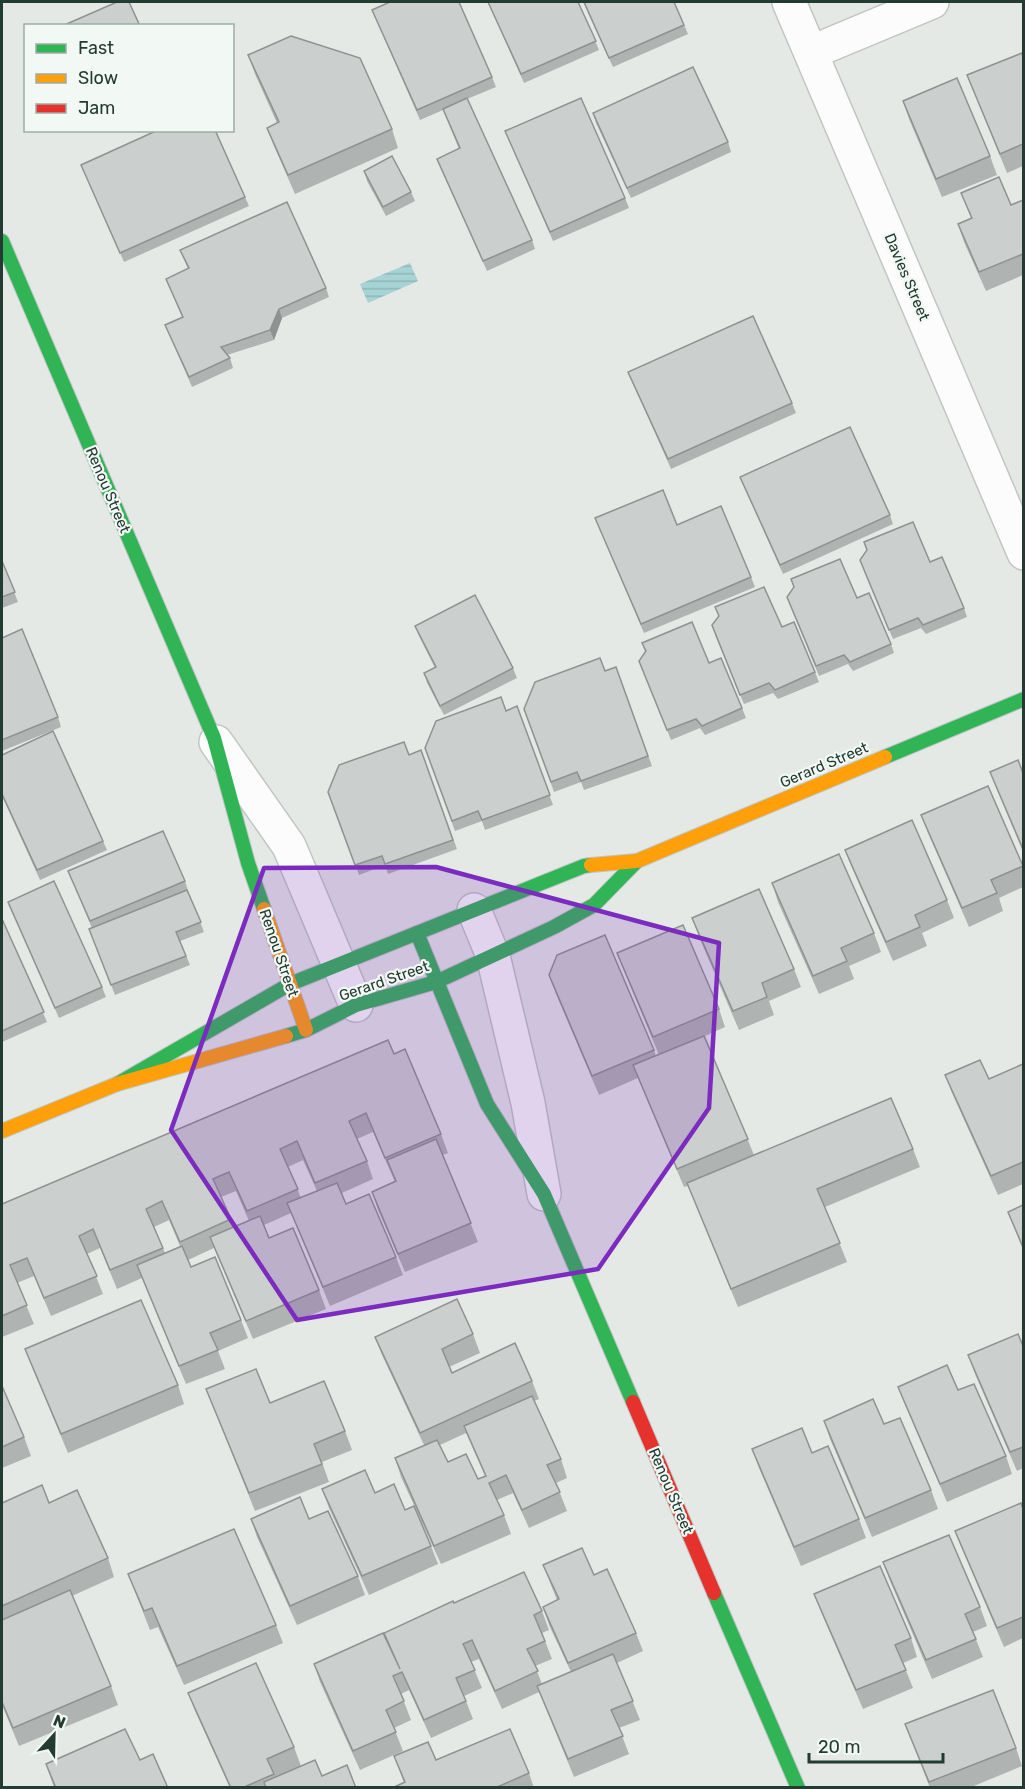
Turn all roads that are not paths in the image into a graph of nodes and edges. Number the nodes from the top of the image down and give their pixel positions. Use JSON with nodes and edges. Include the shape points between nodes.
{"nodes":[{"id":1,"x":789,"y":2,"type":"edge"},
{"id":2,"x":933,"y":2,"type":"edge"},
{"id":3,"x":812,"y":52,"type":"junction"},
{"id":4,"x":2,"y":241,"type":"edge"},
{"id":5,"x":1023,"y":553,"type":"edge"},
{"id":6,"x":1023,"y":699,"type":"edge"},
{"id":7,"x":214,"y":738,"type":"junction"},
{"id":8,"x":637,"y":861,"type":"junction"},
{"id":9,"x":474,"y":910,"type":"junction"},
{"id":10,"x":417,"y":933,"type":"junction"},
{"id":11,"x":493,"y":956,"type":"junction"},
{"id":12,"x":339,"y":964,"type":"junction"},
{"id":13,"x":436,"y":982,"type":"junction"},
{"id":14,"x":290,"y":984,"type":"junction"},
{"id":15,"x":356,"y":1005,"type":"junction"},
{"id":16,"x":306,"y":1030,"type":"junction"},
{"id":17,"x":117,"y":1084,"type":"junction"},
{"id":18,"x":2,"y":1131,"type":"edge"},
{"id":19,"x":544,"y":1194,"type":"junction"},
{"id":20,"x":798,"y":1788,"type":"edge"}],
"edges":[{"from":1,"to":3,"type":"street","name":"Davies Street"},
{"from":2,"to":3,"type":"street"},
{"from":3,"to":5,"type":"street","name":"Davies Street"},
{"from":4,"to":7,"type":"street","name":"Renou Street"},
{"from":6,"to":8,"type":"street","name":"Gerard Street"},
{"from":7,"to":12,"type":"street","name":"Renou Street","via":[[289,846]]},
{"from":7,"to":14,"type":"street","name":"Renou Street","via":[[248,863]]},
{"from":8,"to":9,"type":"street","name":"Gerard Street","via":[[584,866]]},
{"from":8,"to":11,"type":"street","name":"Gerard Street","via":[[594,905]]},
{"from":9,"to":10,"type":"street","name":"Gerard Street"},
{"from":9,"to":11,"type":"street","name":"Renou Street"},
{"from":10,"to":12,"type":"street","name":"Gerard Street"},
{"from":10,"to":13,"type":"street","name":"Renou Street"},
{"from":11,"to":13,"type":"street","name":"Gerard Street"},
{"from":11,"to":19,"type":"street","name":"Renou Street","via":[[528,1103]]},
{"from":12,"to":14,"type":"street","name":"Gerard Street"},
{"from":12,"to":15,"type":"street","name":"Renou Street"},
{"from":13,"to":15,"type":"street","name":"Gerard Street"},
{"from":13,"to":19,"type":"street","name":"Renou Street","via":[[488,1104]]},
{"from":14,"to":16,"type":"street","name":"Renou Street"},
{"from":14,"to":17,"type":"street","name":"Gerard Street"},
{"from":15,"to":16,"type":"street","name":"Gerard Street"},
{"from":16,"to":17,"type":"street","name":"Gerard Street"},
{"from":17,"to":18,"type":"street","name":"Gerard Street"},
{"from":19,"to":20,"type":"street","name":"Renou Street"}]}
